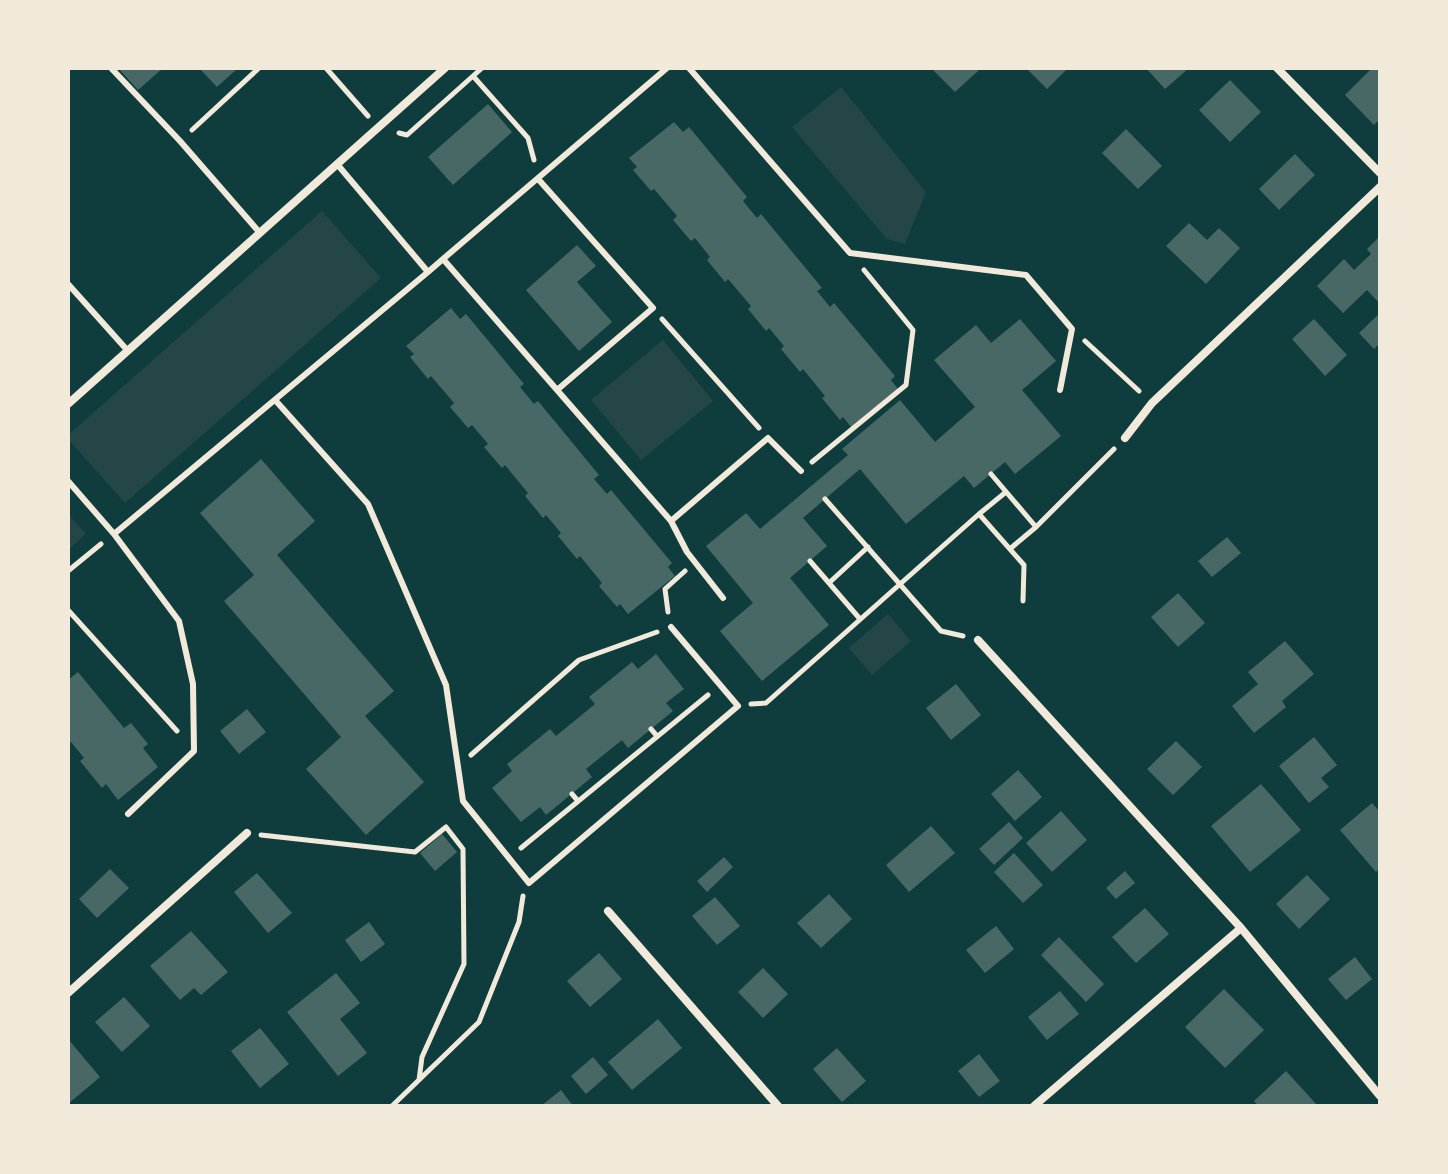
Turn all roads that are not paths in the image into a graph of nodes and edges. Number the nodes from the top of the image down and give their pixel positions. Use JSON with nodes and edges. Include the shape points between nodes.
{"nodes":[{"id":1,"x":111,"y":68,"type":"edge"},
{"id":2,"x":445,"y":68,"type":"edge"},
{"id":3,"x":667,"y":68,"type":"edge"},
{"id":4,"x":689,"y":68,"type":"edge"},
{"id":5,"x":1277,"y":68,"type":"edge"},
{"id":6,"x":337,"y":164,"type":"junction"},
{"id":7,"x":1380,"y":173,"type":"edge"},
{"id":8,"x":539,"y":180,"type":"junction"},
{"id":9,"x":1380,"y":187,"type":"edge"},
{"id":10,"x":260,"y":233,"type":"junction"},
{"id":11,"x":443,"y":259,"type":"junction"},
{"id":12,"x":428,"y":272,"type":"junction"},
{"id":13,"x":68,"y":284,"type":"edge"},
{"id":14,"x":128,"y":351,"type":"junction"},
{"id":15,"x":557,"y":390,"type":"junction"},
{"id":16,"x":1060,"y":390,"type":"dead end"},
{"id":17,"x":276,"y":401,"type":"junction"},
{"id":18,"x":68,"y":404,"type":"edge"},
{"id":19,"x":1125,"y":438,"type":"road end"},
{"id":20,"x":801,"y":471,"type":"road end"},
{"id":21,"x":68,"y":481,"type":"edge"},
{"id":22,"x":671,"y":521,"type":"junction"},
{"id":23,"x":114,"y":534,"type":"junction"},
{"id":24,"x":723,"y":598,"type":"dead end"},
{"id":25,"x":671,"y":627,"type":"road end"},
{"id":26,"x":978,"y":640,"type":"road end"},
{"id":27,"x":128,"y":814,"type":"dead end"},
{"id":28,"x":247,"y":833,"type":"road end"},
{"id":29,"x":608,"y":911,"type":"dead end"},
{"id":30,"x":1241,"y":928,"type":"junction"},
{"id":31,"x":68,"y":993,"type":"edge"},
{"id":32,"x":1380,"y":1096,"type":"edge"},
{"id":33,"x":778,"y":1106,"type":"edge"},
{"id":34,"x":1034,"y":1106,"type":"edge"}],
"edges":[{"from":1,"to":10,"type":"lane"},
{"from":2,"to":6,"type":"street"},
{"from":3,"to":8,"type":"lane"},
{"from":4,"to":16,"type":"lane","via":[[850,253],[1026,275],[1072,329]]},
{"from":5,"to":7,"type":"street"},
{"from":6,"to":10,"type":"street"},
{"from":6,"to":12,"type":"lane"},
{"from":8,"to":11,"type":"lane"},
{"from":8,"to":15,"type":"lane","via":[[653,308]]},
{"from":9,"to":19,"type":"street","via":[[1152,403]]},
{"from":10,"to":14,"type":"street"},
{"from":11,"to":12,"type":"lane"},
{"from":11,"to":15,"type":"lane"},
{"from":12,"to":17,"type":"lane"},
{"from":13,"to":14,"type":"lane"},
{"from":14,"to":18,"type":"street"},
{"from":15,"to":22,"type":"lane"},
{"from":17,"to":23,"type":"lane"},
{"from":17,"to":25,"type":"lane","via":[[368,504],[446,685],[463,801],[529,883],[738,706]]},
{"from":20,"to":22,"type":"lane","via":[[768,438]]},
{"from":21,"to":23,"type":"lane"},
{"from":22,"to":24,"type":"lane","via":[[687,552]]},
{"from":23,"to":27,"type":"lane","via":[[179,621],[193,684],[194,751]]},
{"from":26,"to":30,"type":"street"},
{"from":28,"to":31,"type":"street"},
{"from":29,"to":33,"type":"street"},
{"from":30,"to":32,"type":"street"},
{"from":30,"to":34,"type":"street"}]}
